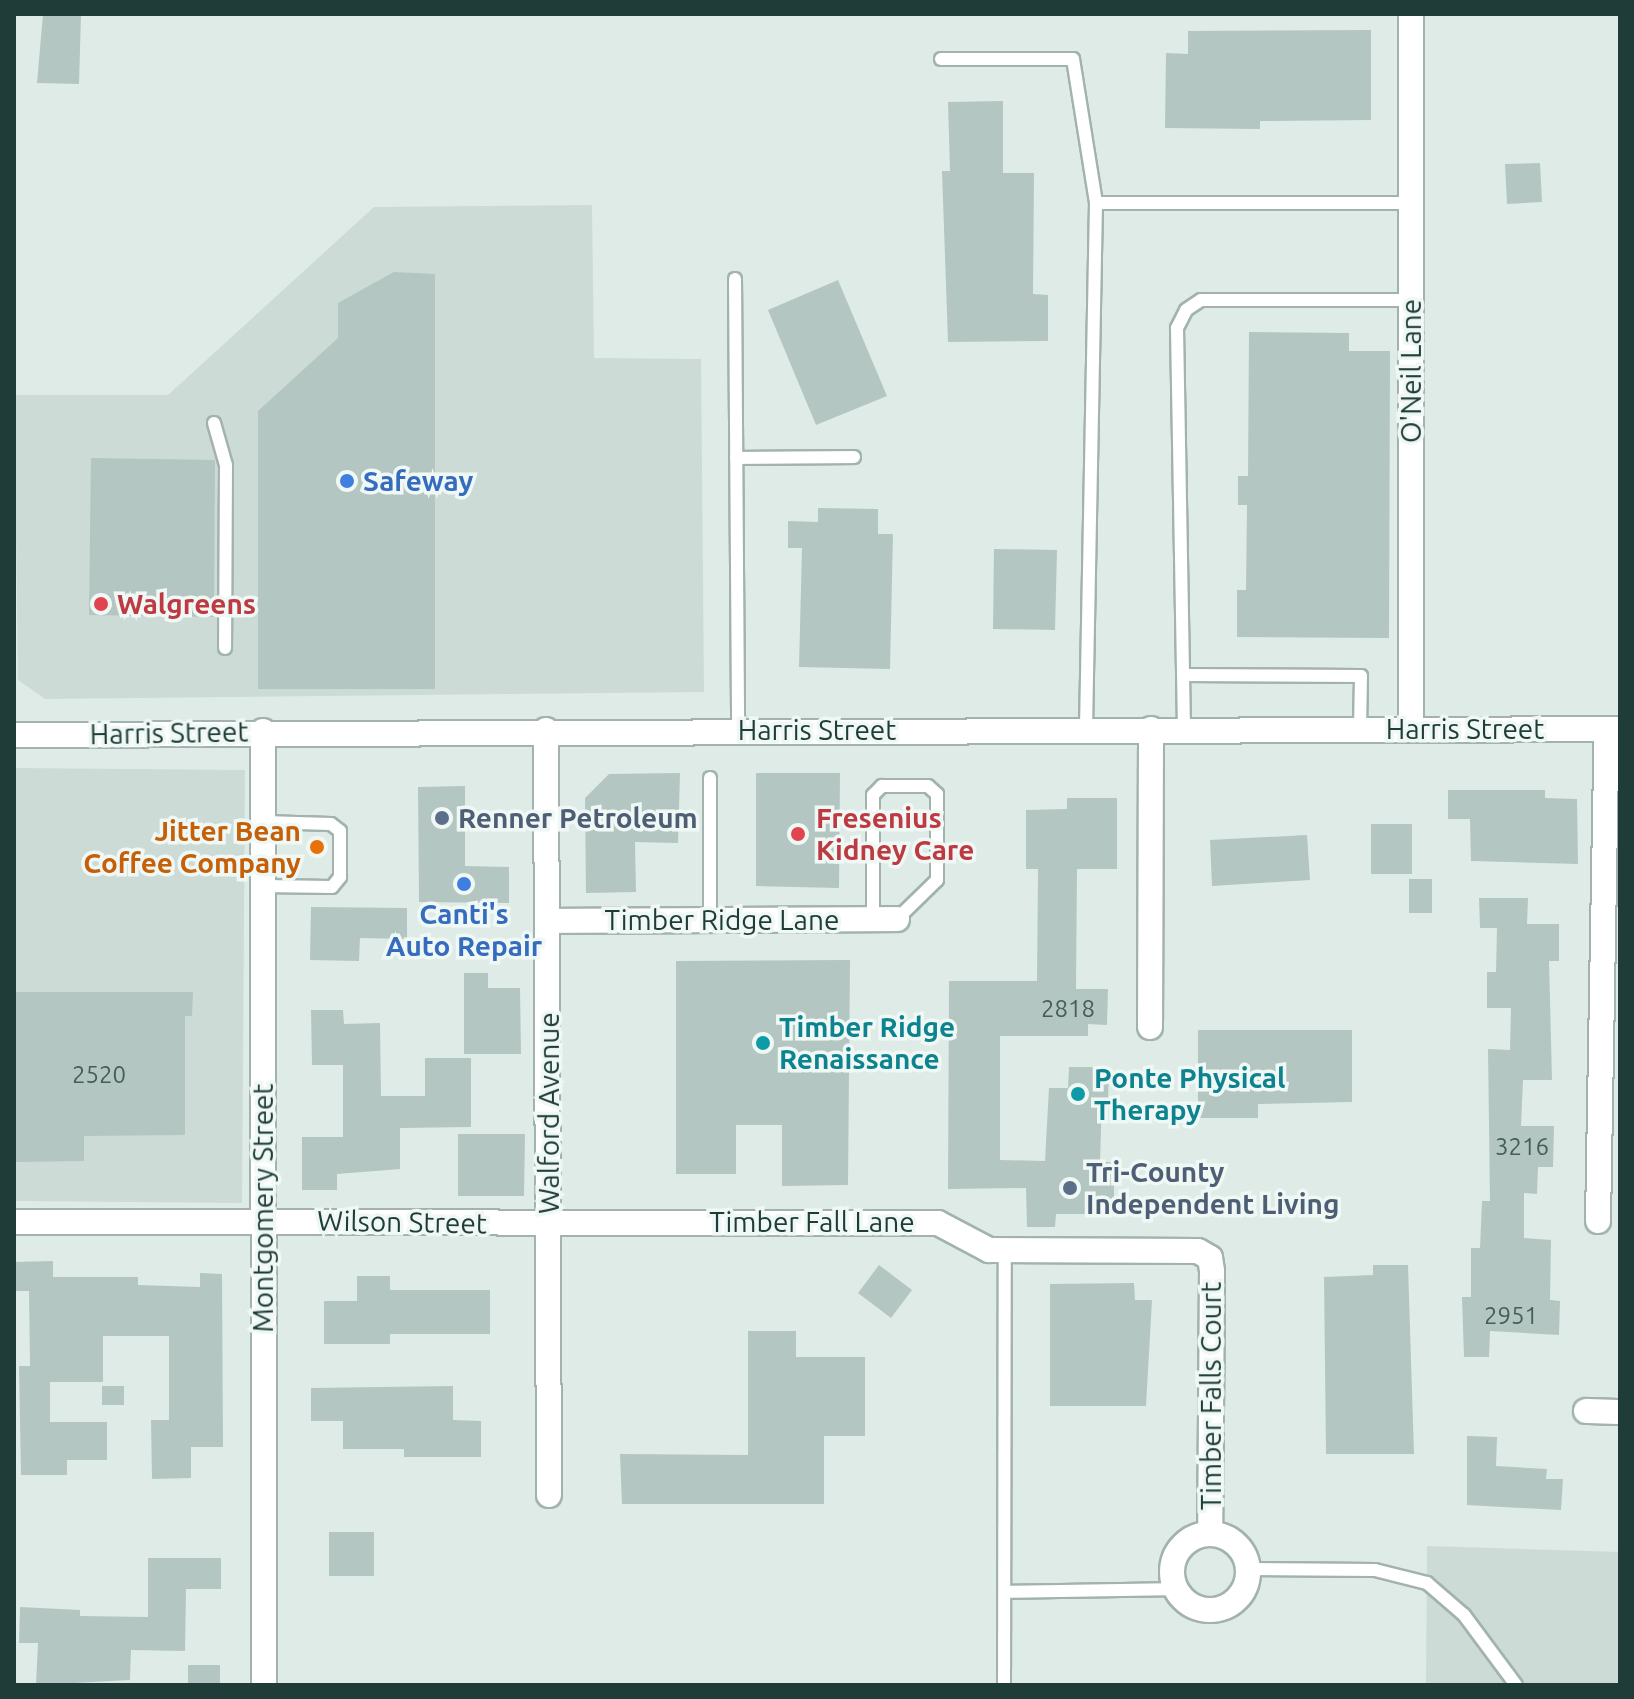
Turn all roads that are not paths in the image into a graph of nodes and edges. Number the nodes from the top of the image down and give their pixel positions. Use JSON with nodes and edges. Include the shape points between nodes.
{"nodes":[{"id":1,"x":1411,"y":14,"type":"edge"},
{"id":2,"x":941,"y":59,"type":"dead end"},
{"id":3,"x":1096,"y":203,"type":"junction"},
{"id":4,"x":1411,"y":203,"type":"junction"},
{"id":5,"x":735,"y":279,"type":"dead end"},
{"id":6,"x":1410,"y":300,"type":"junction"},
{"id":7,"x":214,"y":423,"type":"dead end"},
{"id":8,"x":854,"y":457,"type":"dead end"},
{"id":9,"x":736,"y":458,"type":"junction"},
{"id":10,"x":225,"y":648,"type":"dead end"},
{"id":11,"x":1184,"y":675,"type":"junction"},
{"id":12,"x":1086,"y":729,"type":"junction"},
{"id":13,"x":1151,"y":729,"type":"junction"},
{"id":14,"x":1184,"y":729,"type":"junction"},
{"id":15,"x":1360,"y":729,"type":"junction"},
{"id":16,"x":1411,"y":729,"type":"junction"},
{"id":17,"x":1613,"y":729,"type":"edge"},
{"id":18,"x":546,"y":730,"type":"junction"},
{"id":19,"x":738,"y":730,"type":"junction"},
{"id":20,"x":263,"y":731,"type":"junction"},
{"id":21,"x":14,"y":735,"type":"edge"},
{"id":22,"x":710,"y":778,"type":"dead end"},
{"id":23,"x":263,"y":822,"type":"junction"},
{"id":24,"x":263,"y":886,"type":"junction"},
{"id":25,"x":710,"y":919,"type":"junction"},
{"id":26,"x":885,"y":919,"type":"junction"},
{"id":27,"x":548,"y":921,"type":"junction"},
{"id":28,"x":1150,"y":1027,"type":"dead end"},
{"id":29,"x":263,"y":1221,"type":"junction"},
{"id":30,"x":1598,"y":1221,"type":"dead end"},
{"id":31,"x":14,"y":1222,"type":"edge"},
{"id":32,"x":549,"y":1223,"type":"junction"},
{"id":33,"x":1005,"y":1250,"type":"junction"},
{"id":34,"x":1210,"y":1258,"type":"joint"},
{"id":35,"x":1586,"y":1411,"type":"dead end"},
{"id":36,"x":1620,"y":1412,"type":"edge"},
{"id":37,"x":549,"y":1495,"type":"dead end"},
{"id":38,"x":1210,"y":1534,"type":"junction"},
{"id":39,"x":1248,"y":1569,"type":"junction"},
{"id":40,"x":1176,"y":1589,"type":"junction"},
{"id":41,"x":1005,"y":1592,"type":"junction"},
{"id":42,"x":264,"y":1685,"type":"edge"},
{"id":43,"x":1004,"y":1685,"type":"edge"},
{"id":44,"x":1516,"y":1685,"type":"edge"}],
"edges":[{"from":1,"to":4,"type":"street","name":"O'Neil Lane"},
{"from":2,"to":3,"type":"lane","via":[[1073,59]]},
{"from":3,"to":4,"type":"lane"},
{"from":3,"to":12,"type":"lane"},
{"from":4,"to":6,"type":"street","name":"O'Neil Lane"},
{"from":5,"to":9,"type":"lane"},
{"from":6,"to":11,"type":"lane","via":[[1201,300],[1186,310],[1177,328]]},
{"from":6,"to":16,"type":"street","name":"O'Neil Lane"},
{"from":7,"to":10,"type":"lane","via":[[226,465]]},
{"from":8,"to":9,"type":"lane"},
{"from":9,"to":19,"type":"lane"},
{"from":11,"to":14,"type":"lane"},
{"from":11,"to":15,"type":"lane","via":[[1361,676]]},
{"from":12,"to":13,"type":"street","name":"Harris Street"},
{"from":12,"to":19,"type":"street","name":"Harris Street"},
{"from":13,"to":14,"type":"street","name":"Harris Street"},
{"from":13,"to":28,"type":"street"},
{"from":14,"to":15,"type":"street","name":"Harris Street"},
{"from":15,"to":16,"type":"street","name":"Harris Street"},
{"from":16,"to":17,"type":"street","name":"Harris Street"},
{"from":17,"to":30,"type":"street"},
{"from":18,"to":19,"type":"street","name":"Harris Street"},
{"from":18,"to":20,"type":"street","name":"Harris Street"},
{"from":18,"to":27,"type":"street","name":"Walford Avenue"},
{"from":20,"to":21,"type":"street","name":"Harris Street"},
{"from":20,"to":23,"type":"street","name":"Montgomery Street"},
{"from":22,"to":25,"type":"lane"},
{"from":23,"to":24,"type":"street","name":"Montgomery Street"},
{"from":23,"to":24,"type":"lane","via":[[331,824],[340,831],[340,877],[332,887]]},
{"from":24,"to":29,"type":"street","name":"Montgomery Street"},
{"from":25,"to":26,"type":"street","name":"Timber Ridge Lane"},
{"from":25,"to":27,"type":"street","name":"Timber Ridge Lane"},
{"from":26,"to":26,"type":"lane","via":[[873,795],[882,786],[928,786],[937,794],[937,880]]},
{"from":27,"to":32,"type":"street","name":"Walford Avenue"},
{"from":29,"to":31,"type":"street","name":"Wilson Street"},
{"from":29,"to":32,"type":"street","name":"Wilson Street"},
{"from":29,"to":42,"type":"street","name":"Montgomery Street"},
{"from":32,"to":33,"type":"street","name":"Timber Fall Lane","via":[[938,1223],[989,1250]]},
{"from":32,"to":37,"type":"street","name":"Walford Avenue"},
{"from":33,"to":34,"type":"street","name":"Timber Fall Lane","via":[[1198,1251]]},
{"from":33,"to":41,"type":"lane"},
{"from":34,"to":38,"type":"street","name":"Timber Falls Court"},
{"from":35,"to":36,"type":"street"},
{"from":38,"to":39,"type":"street","name":"Timber Falls Court","via":[[1231,1540]]},
{"from":38,"to":40,"type":"street","name":"Timber Falls Court","via":[[1186,1542],[1177,1552],[1172,1576]]},
{"from":39,"to":40,"type":"street","via":[[1241,1594],[1220,1608],[1194,1606]]},
{"from":39,"to":44,"type":"lane","via":[[1375,1570],[1427,1583],[1464,1615]]},
{"from":40,"to":41,"type":"lane"},
{"from":41,"to":43,"type":"lane"}]}
